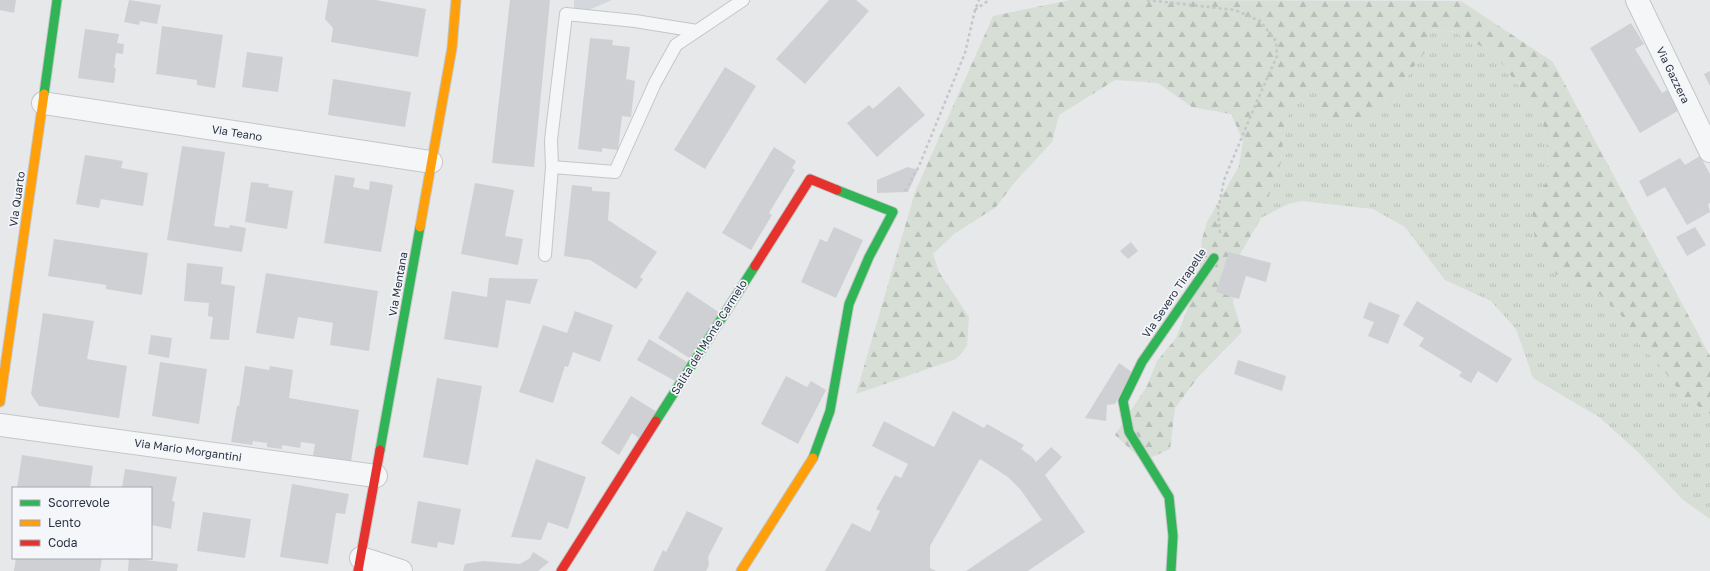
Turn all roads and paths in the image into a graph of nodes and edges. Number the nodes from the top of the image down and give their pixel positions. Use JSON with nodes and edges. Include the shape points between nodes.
{"nodes":[{"id":1,"x":57,"y":0,"type":"edge"},
{"id":2,"x":456,"y":0,"type":"edge"},
{"id":3,"x":743,"y":0,"type":"edge"},
{"id":4,"x":979,"y":0,"type":"edge"},
{"id":5,"x":989,"y":0,"type":"edge"},
{"id":6,"x":1147,"y":0,"type":"edge"},
{"id":7,"x":1637,"y":0,"type":"edge"},
{"id":8,"x":975,"y":10,"type":"junction"},
{"id":9,"x":697,"y":31,"type":"junction"},
{"id":10,"x":43,"y":103,"type":"junction"},
{"id":11,"x":1710,"y":151,"type":"edge"},
{"id":12,"x":431,"y":162,"type":"junction"},
{"id":13,"x":552,"y":167,"type":"junction"},
{"id":14,"x":893,"y":212,"type":"junction"},
{"id":15,"x":545,"y":255,"type":"dead end"},
{"id":16,"x":1214,"y":258,"type":"joint"},
{"id":17,"x":0,"y":402,"type":"edge"},
{"id":18,"x":0,"y":425,"type":"edge"},
{"id":19,"x":376,"y":476,"type":"junction"},
{"id":20,"x":359,"y":564,"type":"edge"},
{"id":21,"x":401,"y":571,"type":"edge"},
{"id":22,"x":561,"y":571,"type":"edge"},
{"id":23,"x":741,"y":571,"type":"edge"},
{"id":24,"x":1171,"y":571,"type":"edge"}],
"edges":[{"from":1,"to":10,"type":"street","name":"Via Quarto"},
{"from":2,"to":12,"type":"street","name":"Via Mentana","via":[[452,48]]},
{"from":3,"to":9,"type":"lane"},
{"from":4,"to":8,"type":"path"},
{"from":5,"to":8,"type":"path"},
{"from":6,"to":16,"type":"path","name":"Via Severo Tirapelle","via":[[1235,10],[1260,21],[1276,41],[1277,56],[1224,180],[1218,210],[1220,234]]},
{"from":7,"to":11,"type":"street","name":"Via Gazzera"},
{"from":8,"to":14,"type":"path","via":[[965,53],[939,120],[919,166]]},
{"from":9,"to":13,"type":"lane","via":[[676,46],[655,83],[615,172]]},
{"from":9,"to":13,"type":"lane","via":[[566,14],[551,140]]},
{"from":10,"to":12,"type":"street","name":"Via Teano"},
{"from":10,"to":17,"type":"street","name":"Via Quarto"},
{"from":12,"to":19,"type":"street","name":"Via Mentana"},
{"from":13,"to":15,"type":"lane"},
{"from":14,"to":22,"type":"street","name":"Salita del Monte Carmelo","via":[[810,179]]},
{"from":14,"to":23,"type":"street","via":[[869,257],[849,304],[830,411],[815,455]]},
{"from":16,"to":24,"type":"street","name":"Via Severo Tirapelle","via":[[1142,362],[1124,401],[1129,432],[1169,497],[1173,536]]},
{"from":18,"to":19,"type":"street","name":"Via Mario Morgantini"},
{"from":19,"to":20,"type":"street","name":"Via Mentana"},
{"from":20,"to":21,"type":"street"}]}
